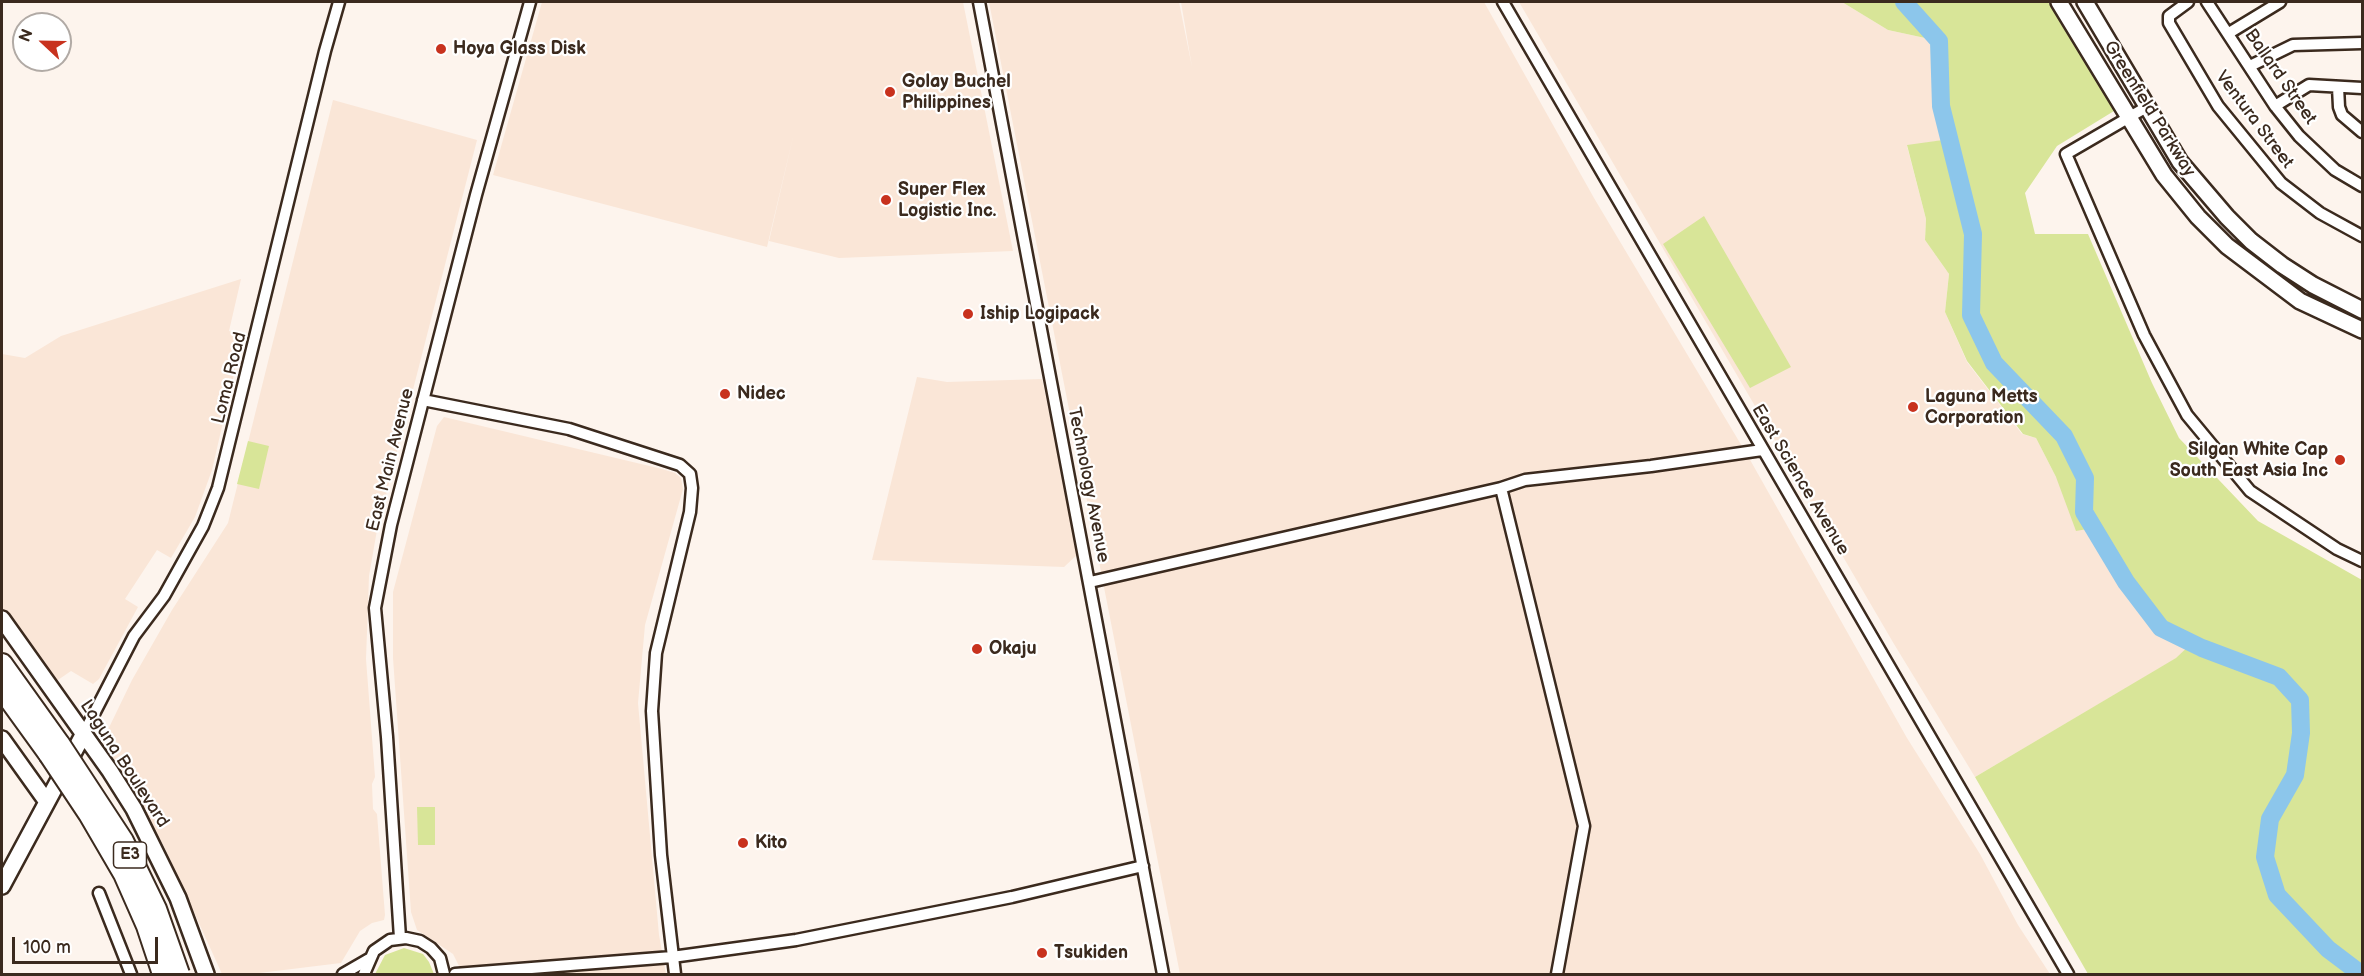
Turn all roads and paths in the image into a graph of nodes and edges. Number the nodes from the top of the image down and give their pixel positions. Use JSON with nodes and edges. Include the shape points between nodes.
{"nodes":[{"id":1,"x":339,"y":2,"type":"edge"},
{"id":2,"x":530,"y":2,"type":"edge"},
{"id":3,"x":979,"y":2,"type":"edge"},
{"id":4,"x":1503,"y":2,"type":"edge"},
{"id":5,"x":2059,"y":2,"type":"edge"},
{"id":6,"x":2085,"y":2,"type":"edge"},
{"id":7,"x":2188,"y":2,"type":"edge"},
{"id":8,"x":2207,"y":2,"type":"edge"},
{"id":9,"x":2280,"y":2,"type":"edge"},
{"id":10,"x":2229,"y":33,"type":"junction"},
{"id":11,"x":2362,"y":43,"type":"edge"},
{"id":12,"x":2250,"y":66,"type":"junction"},
{"id":13,"x":2338,"y":87,"type":"junction"},
{"id":14,"x":2362,"y":88,"type":"edge"},
{"id":15,"x":2275,"y":106,"type":"junction"},
{"id":16,"x":2145,"y":108,"type":"junction"},
{"id":17,"x":2129,"y":117,"type":"junction"},
{"id":18,"x":2362,"y":132,"type":"edge"},
{"id":19,"x":2362,"y":186,"type":"edge"},
{"id":20,"x":2362,"y":236,"type":"edge"},
{"id":21,"x":2362,"y":310,"type":"edge"},
{"id":22,"x":2362,"y":330,"type":"edge"},
{"id":23,"x":423,"y":400,"type":"junction"},
{"id":24,"x":1762,"y":450,"type":"junction"},
{"id":25,"x":1501,"y":488,"type":"junction"},
{"id":26,"x":2362,"y":561,"type":"edge"},
{"id":27,"x":1090,"y":582,"type":"junction"},
{"id":28,"x":2,"y":619,"type":"edge"},
{"id":29,"x":2,"y":664,"type":"edge"},
{"id":30,"x":2,"y":689,"type":"edge"},
{"id":31,"x":83,"y":735,"type":"junction"},
{"id":32,"x":2,"y":739,"type":"edge"},
{"id":33,"x":54,"y":749,"type":"junction"},
{"id":34,"x":47,"y":802,"type":"junction"},
{"id":35,"x":1143,"y":866,"type":"junction"},
{"id":36,"x":2,"y":886,"type":"edge"},
{"id":37,"x":99,"y":893,"type":"dead end"},
{"id":38,"x":400,"y":938,"type":"junction"},
{"id":39,"x":672,"y":957,"type":"junction"},
{"id":40,"x":369,"y":959,"type":"junction"},
{"id":41,"x":131,"y":975,"type":"edge"},
{"id":42,"x":164,"y":975,"type":"edge"},
{"id":43,"x":179,"y":975,"type":"edge"},
{"id":44,"x":206,"y":975,"type":"edge"},
{"id":45,"x":343,"y":975,"type":"edge"},
{"id":46,"x":364,"y":975,"type":"edge"},
{"id":47,"x":444,"y":975,"type":"edge"},
{"id":48,"x":455,"y":975,"type":"edge"},
{"id":49,"x":675,"y":975,"type":"edge"},
{"id":50,"x":1164,"y":975,"type":"edge"},
{"id":51,"x":1557,"y":975,"type":"edge"},
{"id":52,"x":2068,"y":975,"type":"edge"}],
"edges":[{"from":1,"to":31,"type":"street","name":"Loma Road","via":[[218,488],[203,526],[164,596],[134,636]]},
{"from":2,"to":23,"type":"street","name":"East Main Avenue"},
{"from":3,"to":27,"type":"street","name":"Technology Avenue"},
{"from":4,"to":24,"type":"street","name":"East Science Avenue"},
{"from":5,"to":17,"type":"main road","name":"Greenfield Parkway"},
{"from":6,"to":16,"type":"main road","name":"Greenfield Parkway"},
{"from":7,"to":20,"type":"street","name":"Ventura Street","via":[[2169,16],[2169,23],[2218,106],[2281,183],[2319,213]]},
{"from":8,"to":10,"type":"street","name":"Ballard Street"},
{"from":9,"to":10,"type":"street"},
{"from":10,"to":12,"type":"street","name":"Ballard Street"},
{"from":11,"to":12,"type":"street","via":[[2293,45]]},
{"from":12,"to":15,"type":"street","name":"Ballard Street"},
{"from":13,"to":14,"type":"street"},
{"from":13,"to":15,"type":"street","via":[[2309,86]]},
{"from":13,"to":18,"type":"street","via":[[2342,115]]},
{"from":15,"to":19,"type":"street","name":"Ballard Street","via":[[2299,136],[2335,170]]},
{"from":16,"to":17,"type":"street"},
{"from":16,"to":21,"type":"main road","name":"Greenfield Parkway","via":[[2180,162],[2251,241],[2313,285]]},
{"from":17,"to":22,"type":"main road","name":"Greenfield Parkway","via":[[2164,175],[2227,246],[2300,301]]},
{"from":17,"to":26,"type":"street","via":[[2066,154],[2144,335],[2187,415],[2250,491],[2337,549]]},
{"from":23,"to":38,"type":"street","name":"East Main Avenue","via":[[391,525],[375,608]]},
{"from":23,"to":39,"type":"street","via":[[568,429],[680,465],[690,474],[690,512],[656,654],[652,711]]},
{"from":24,"to":25,"type":"street","via":[[1525,480]]},
{"from":24,"to":52,"type":"street","name":"East Science Avenue"},
{"from":25,"to":27,"type":"street"},
{"from":25,"to":51,"type":"street","via":[[1584,826]]},
{"from":27,"to":35,"type":"street","name":"Technology Avenue"},
{"from":28,"to":31,"type":"main road","name":"Laguna Boulevard"},
{"from":29,"to":33,"type":"highway","number":"E3"},
{"from":30,"to":33,"type":"highway","number":"E3"},
{"from":31,"to":34,"type":"main road"},
{"from":31,"to":44,"type":"main road","name":"Laguna Boulevard","via":[[122,790],[155,847],[185,914]]},
{"from":32,"to":34,"type":"main road"},
{"from":33,"to":42,"type":"highway","number":"E3","bridge":true,"via":[[124,874]]},
{"from":33,"to":43,"type":"highway","number":"E3","bridge":true,"via":[[87,783],[127,849],[159,917]]},
{"from":34,"to":36,"type":"main road"},
{"from":35,"to":39,"type":"street","via":[[796,940]]},
{"from":35,"to":50,"type":"street","name":"Technology Avenue"},
{"from":37,"to":41,"type":"street"},
{"from":38,"to":40,"type":"street","via":[[382,945]]},
{"from":38,"to":47,"type":"street","via":[[420,941],[431,948],[440,958]]},
{"from":39,"to":48,"type":"street"},
{"from":39,"to":49,"type":"street"},
{"from":40,"to":45,"type":"street"},
{"from":40,"to":46,"type":"street"}]}
